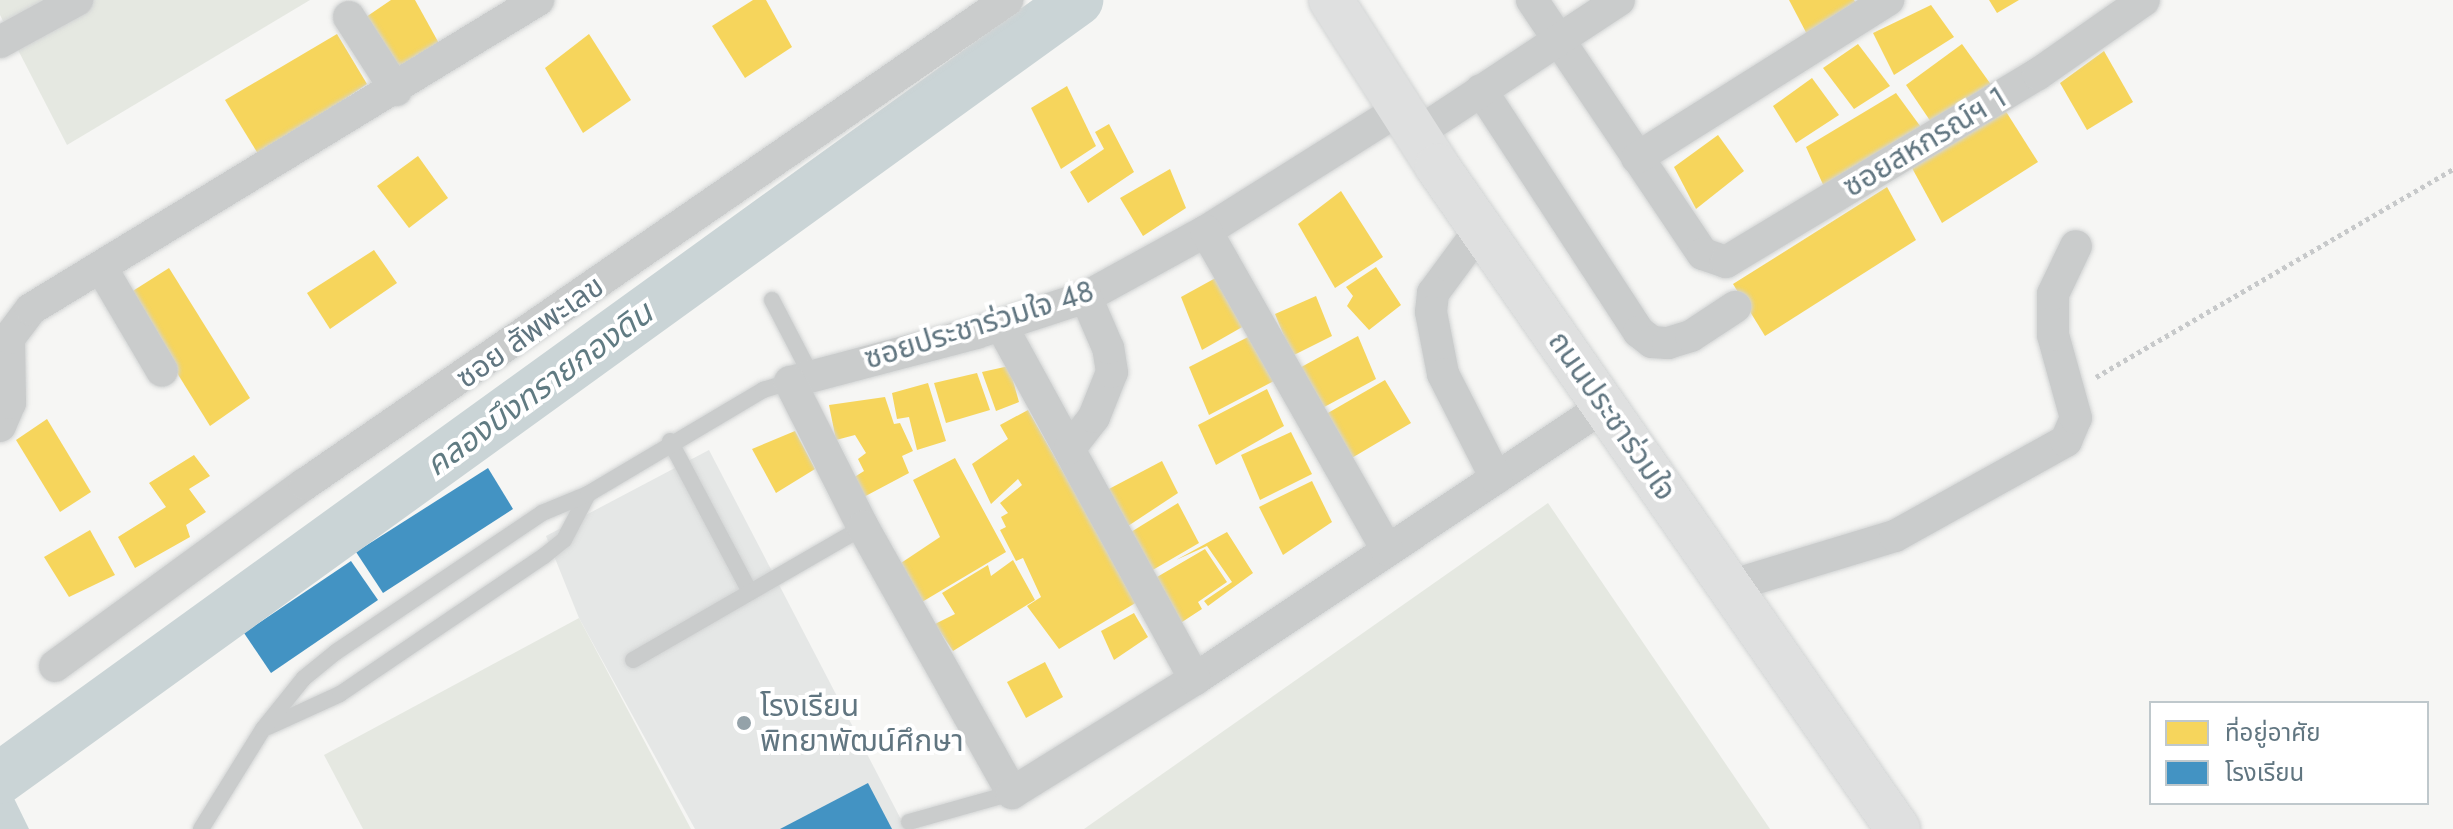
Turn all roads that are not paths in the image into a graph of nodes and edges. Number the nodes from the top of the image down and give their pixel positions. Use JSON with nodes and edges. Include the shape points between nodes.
{"nodes":[{"id":1,"x":77,"y":0,"type":"edge"},
{"id":2,"x":538,"y":0,"type":"edge"},
{"id":3,"x":1007,"y":0,"type":"edge"},
{"id":4,"x":1331,"y":0,"type":"edge"},
{"id":5,"x":1532,"y":0,"type":"edge"},
{"id":6,"x":1619,"y":0,"type":"edge"},
{"id":7,"x":1888,"y":0,"type":"edge"},
{"id":8,"x":2133,"y":3,"type":"edge"},
{"id":9,"x":349,"y":17,"type":"dead end"},
{"id":10,"x":1558,"y":39,"type":"junction"},
{"id":11,"x":0,"y":42,"type":"edge"},
{"id":12,"x":396,"y":90,"type":"junction"},
{"id":13,"x":1481,"y":90,"type":"junction"},
{"id":14,"x":1408,"y":122,"type":"junction"},
{"id":15,"x":1637,"y":158,"type":"junction"},
{"id":16,"x":1481,"y":228,"type":"junction"},
{"id":17,"x":1206,"y":231,"type":"junction"},
{"id":18,"x":2076,"y":246,"type":"dead end"},
{"id":19,"x":102,"y":269,"type":"junction"},
{"id":20,"x":1086,"y":297,"type":"junction"},
{"id":21,"x":772,"y":300,"type":"dead end"},
{"id":22,"x":1735,"y":307,"type":"dead end"},
{"id":23,"x":1001,"y":325,"type":"junction"},
{"id":24,"x":162,"y":371,"type":"dead end"},
{"id":25,"x":800,"y":378,"type":"junction"},
{"id":26,"x":1605,"y":406,"type":"junction"},
{"id":27,"x":0,"y":426,"type":"edge"},
{"id":28,"x":670,"y":441,"type":"junction"},
{"id":29,"x":1070,"y":448,"type":"junction"},
{"id":30,"x":1496,"y":478,"type":"junction"},
{"id":31,"x":588,"y":494,"type":"junction"},
{"id":32,"x":863,"y":527,"type":"junction"},
{"id":33,"x":1387,"y":550,"type":"junction"},
{"id":34,"x":1730,"y":586,"type":"junction"},
{"id":35,"x":750,"y":592,"type":"junction"},
{"id":36,"x":633,"y":660,"type":"dead end"},
{"id":37,"x":55,"y":666,"type":"dead end"},
{"id":38,"x":1195,"y":679,"type":"junction"},
{"id":39,"x":263,"y":729,"type":"junction"},
{"id":40,"x":1012,"y":793,"type":"junction"},
{"id":41,"x":909,"y":822,"type":"dead end"},
{"id":42,"x":201,"y":829,"type":"edge"},
{"id":43,"x":1898,"y":829,"type":"edge"}],
"edges":[{"from":1,"to":11,"type":"street"},
{"from":2,"to":12,"type":"street"},
{"from":3,"to":37,"type":"street","name":"ซอย สัพพะเลข","via":[[305,484]]},
{"from":4,"to":14,"type":"main road","name":"ถนนประชาร่วมใจ"},
{"from":5,"to":10,"type":"street"},
{"from":6,"to":10,"type":"street","name":"ซอยประชาร่วมใจ 48"},
{"from":7,"to":15,"type":"street"},
{"from":8,"to":15,"type":"street","name":"ซอยสหกรณ์ฯ 1","via":[[2038,74],[1733,260],[1713,261],[1703,254]]},
{"from":9,"to":12,"type":"street"},
{"from":10,"to":13,"type":"street","name":"ซอยประชาร่วมใจ 48"},
{"from":10,"to":15,"type":"street"},
{"from":12,"to":19,"type":"street"},
{"from":13,"to":14,"type":"street","name":"ซอยประชาร่วมใจ 48"},
{"from":13,"to":22,"type":"street","via":[[1639,332],[1652,342],[1668,343],[1691,336]]},
{"from":14,"to":16,"type":"main road","name":"ถนนประชาร่วมใจ"},
{"from":14,"to":17,"type":"street","name":"ซอยประชาร่วมใจ 48"},
{"from":16,"to":26,"type":"main road","name":"ถนนประชาร่วมใจ"},
{"from":16,"to":30,"type":"street","via":[[1433,293],[1431,312],[1443,374]]},
{"from":17,"to":20,"type":"street","name":"ซอยประชาร่วมใจ 48"},
{"from":17,"to":33,"type":"street"},
{"from":18,"to":34,"type":"street","via":[[2053,294],[2053,335],[2076,418],[2066,441],[1895,536]]},
{"from":19,"to":24,"type":"street"},
{"from":19,"to":27,"type":"street","via":[[18,322],[7,359],[10,403]]},
{"from":20,"to":23,"type":"street","name":"ซอยประชาร่วมใจ 48"},
{"from":20,"to":29,"type":"street","via":[[1108,348],[1112,372],[1100,406]]},
{"from":21,"to":25,"type":"lane"},
{"from":23,"to":25,"type":"street","name":"ซอยประชาร่วมใจ 48"},
{"from":23,"to":29,"type":"street"},
{"from":25,"to":28,"type":"lane","name":"ซอยประชาร่วมใจ 48","via":[[763,390]]},
{"from":25,"to":32,"type":"street"},
{"from":26,"to":30,"type":"street"},
{"from":26,"to":34,"type":"main road","name":"ถนนประชาร่วมใจ"},
{"from":28,"to":31,"type":"lane","name":"ซอยประชาร่วมใจ 48"},
{"from":28,"to":35,"type":"lane"},
{"from":29,"to":38,"type":"street"},
{"from":30,"to":33,"type":"street"},
{"from":31,"to":39,"type":"lane","name":"ซอยประชาร่วมใจ 48","via":[[542,513],[336,652],[304,678]]},
{"from":31,"to":39,"type":"lane","via":[[564,540],[544,556],[340,694]]},
{"from":32,"to":35,"type":"lane"},
{"from":32,"to":40,"type":"street"},
{"from":33,"to":38,"type":"street"},
{"from":34,"to":43,"type":"main road","name":"ถนนประชาร่วมใจ"},
{"from":35,"to":36,"type":"lane"},
{"from":38,"to":40,"type":"street"},
{"from":39,"to":42,"type":"lane","name":"ซอยประชาร่วมใจ 48"},
{"from":40,"to":41,"type":"lane"}]}
